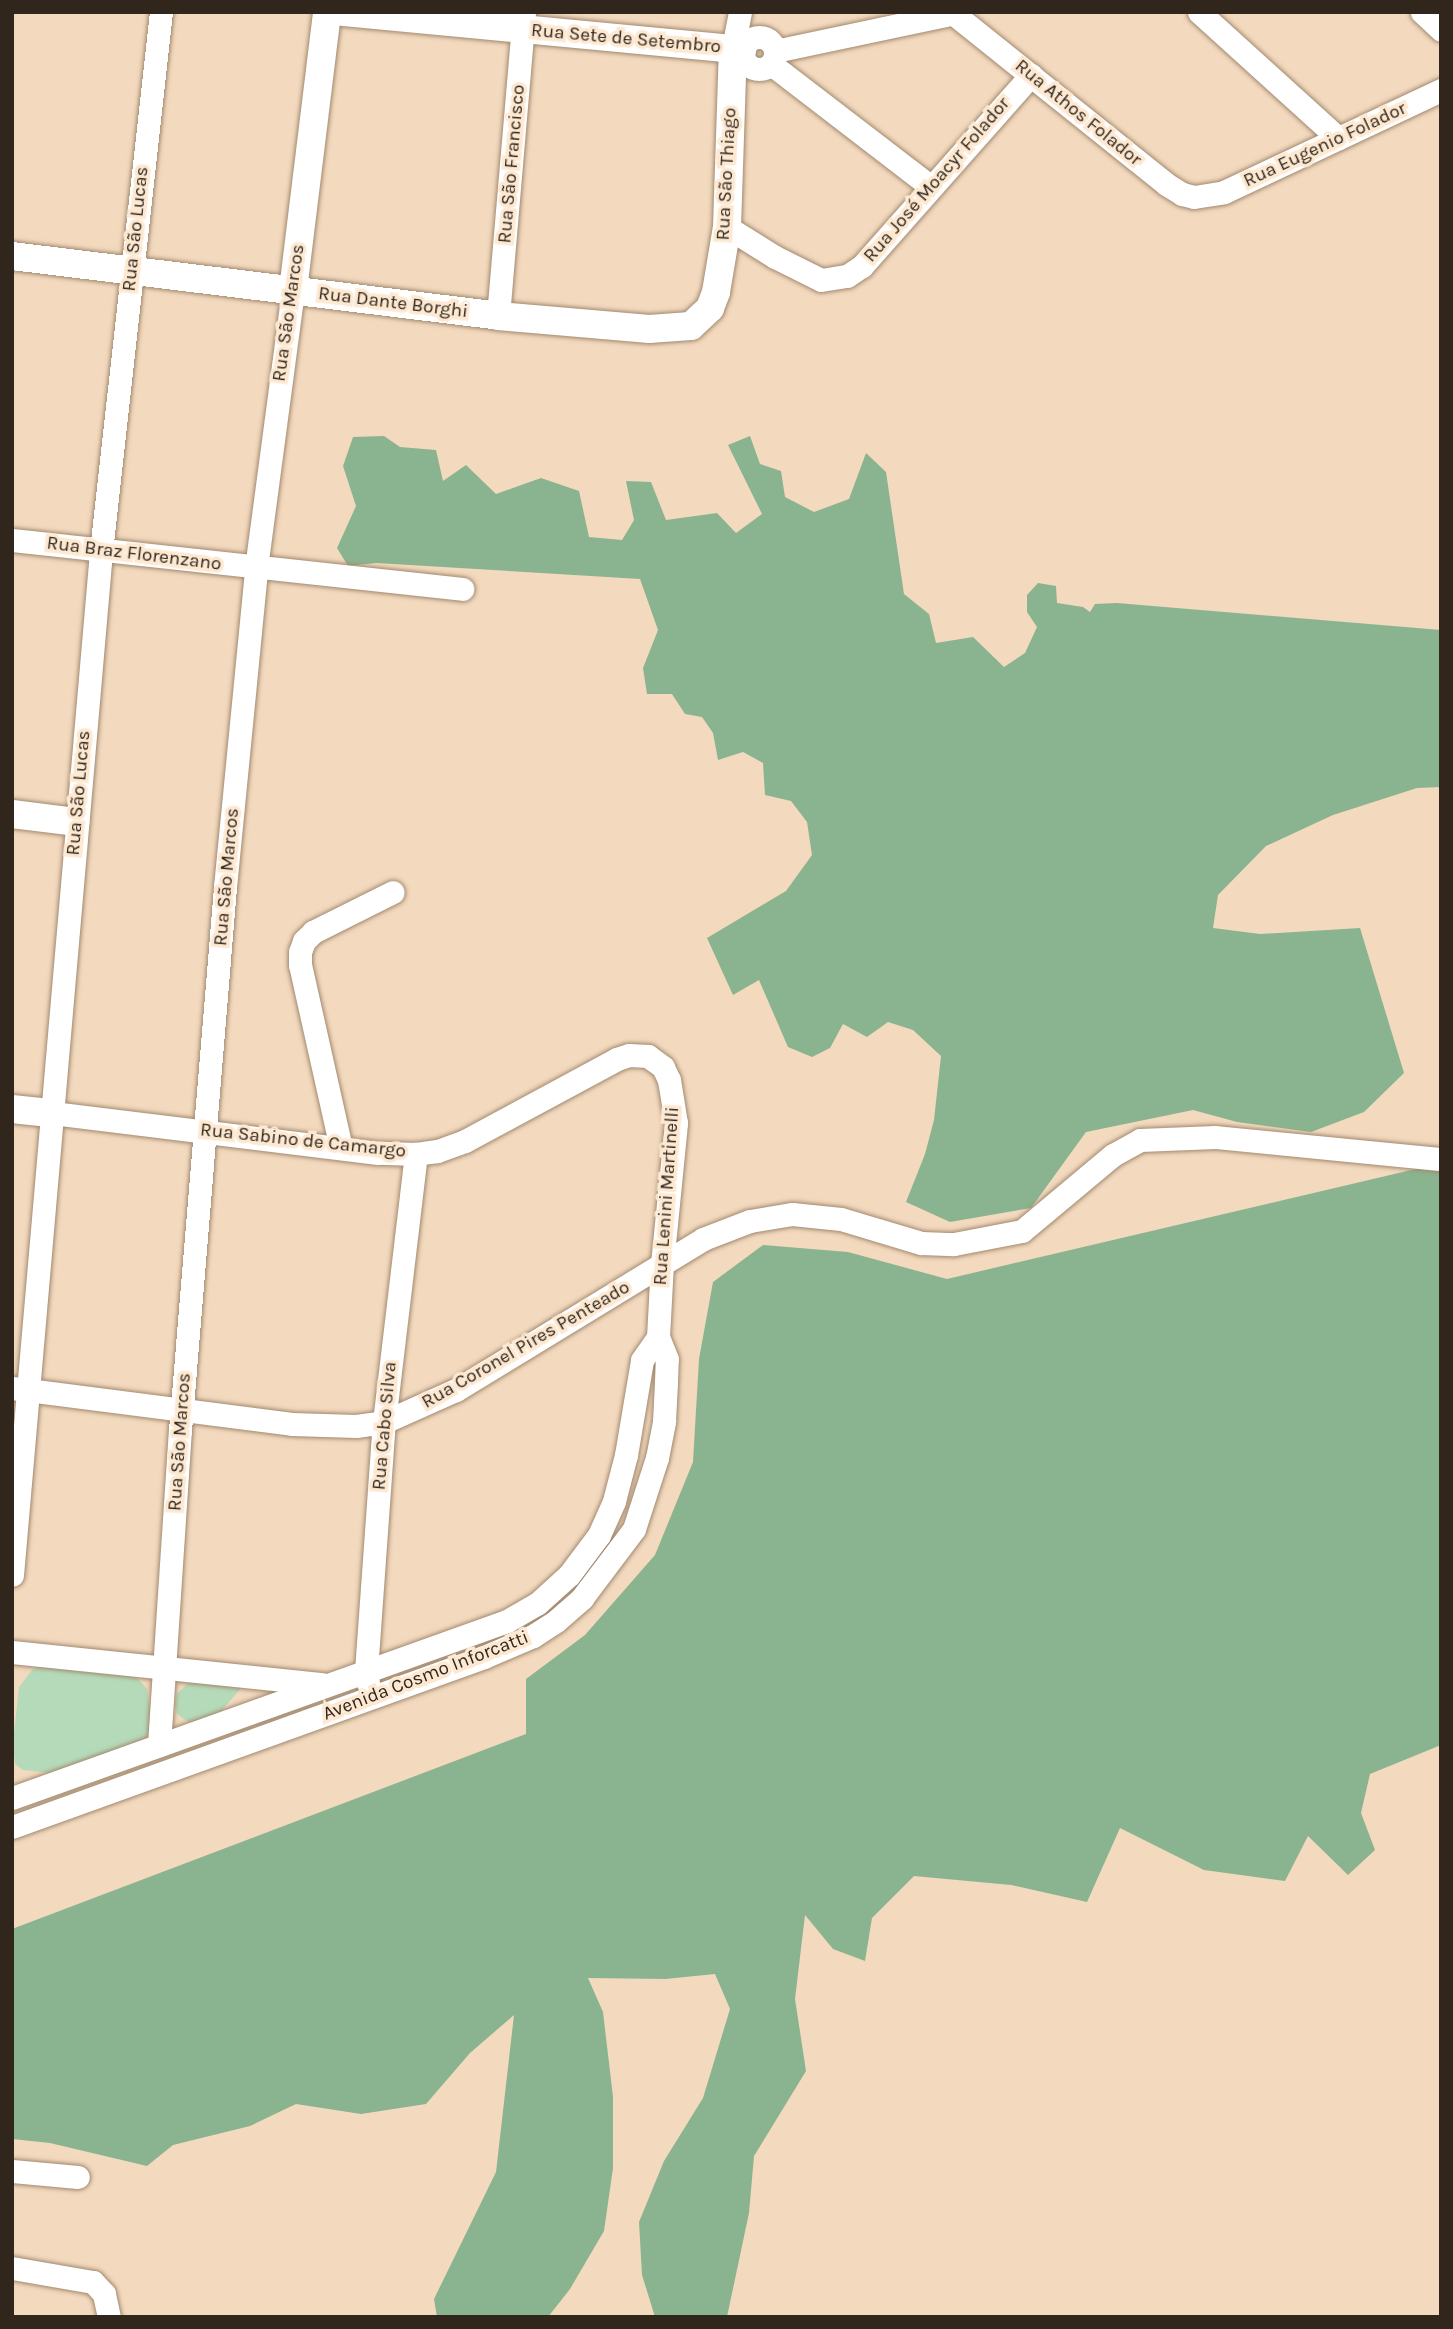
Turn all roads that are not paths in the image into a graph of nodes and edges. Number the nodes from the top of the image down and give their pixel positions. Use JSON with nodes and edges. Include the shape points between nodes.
{"nodes":[{"id":1,"x":161,"y":12,"type":"edge"},
{"id":2,"x":327,"y":12,"type":"edge"},
{"id":3,"x":342,"y":12,"type":"edge"},
{"id":4,"x":740,"y":12,"type":"edge"},
{"id":5,"x":1199,"y":12,"type":"edge"},
{"id":6,"x":1422,"y":12,"type":"edge"},
{"id":7,"x":957,"y":13,"type":"edge"},
{"id":8,"x":524,"y":21,"type":"edge"},
{"id":9,"x":1441,"y":30,"type":"edge"},
{"id":10,"x":738,"y":49,"type":"junction"},
{"id":11,"x":773,"y":57,"type":"junction"},
{"id":12,"x":1031,"y":75,"type":"junction"},
{"id":13,"x":1441,"y":90,"type":"edge"},
{"id":14,"x":1338,"y":138,"type":"junction"},
{"id":15,"x":930,"y":186,"type":"junction"},
{"id":16,"x":1207,"y":197,"type":"joint"},
{"id":17,"x":727,"y":228,"type":"junction"},
{"id":18,"x":12,"y":256,"type":"edge"},
{"id":19,"x":131,"y":269,"type":"junction"},
{"id":20,"x":293,"y":290,"type":"junction"},
{"id":21,"x":498,"y":316,"type":"junction"},
{"id":22,"x":691,"y":326,"type":"joint"},
{"id":23,"x":12,"y":540,"type":"edge"},
{"id":24,"x":101,"y":551,"type":"junction"},
{"id":25,"x":256,"y":568,"type":"junction"},
{"id":26,"x":462,"y":589,"type":"dead end"},
{"id":27,"x":12,"y":814,"type":"edge"},
{"id":28,"x":76,"y":822,"type":"junction"},
{"id":29,"x":393,"y":892,"type":"dead end"},
{"id":30,"x":655,"y":1060,"type":"joint"},
{"id":31,"x":12,"y":1109,"type":"edge"},
{"id":32,"x":50,"y":1113,"type":"junction"},
{"id":33,"x":205,"y":1131,"type":"junction"},
{"id":34,"x":341,"y":1147,"type":"junction"},
{"id":35,"x":416,"y":1154,"type":"junction"},
{"id":36,"x":1441,"y":1159,"type":"edge"},
{"id":37,"x":662,"y":1264,"type":"junction"},
{"id":38,"x":658,"y":1337,"type":"junction"},
{"id":39,"x":20,"y":1389,"type":"edge"},
{"id":40,"x":182,"y":1410,"type":"junction"},
{"id":41,"x":384,"y":1422,"type":"junction"},
{"id":42,"x":12,"y":1574,"type":"edge"},
{"id":43,"x":12,"y":1652,"type":"edge"},
{"id":44,"x":166,"y":1666,"type":"junction"},
{"id":45,"x":366,"y":1671,"type":"junction"},
{"id":46,"x":329,"y":1685,"type":"junction"},
{"id":47,"x":372,"y":1698,"type":"junction"},
{"id":48,"x":159,"y":1745,"type":"junction"},
{"id":49,"x":12,"y":1798,"type":"edge"},
{"id":50,"x":14,"y":1821,"type":"edge"},
{"id":51,"x":12,"y":2171,"type":"edge"},
{"id":52,"x":78,"y":2178,"type":"dead end"},
{"id":53,"x":12,"y":2267,"type":"edge"},
{"id":54,"x":109,"y":2317,"type":"edge"}],
"edges":[{"from":1,"to":19,"type":"street","name":"Rua São Lucas"},
{"from":2,"to":20,"type":"street","name":"Rua São Marcos"},
{"from":3,"to":8,"type":"street","name":"Rua Sete de Setembro"},
{"from":4,"to":10,"type":"street","name":"Rua São Thiago"},
{"from":5,"to":14,"type":"street"},
{"from":6,"to":9,"type":"street"},
{"from":7,"to":11,"type":"street"},
{"from":7,"to":12,"type":"street","name":"Rua Athos Folador"},
{"from":8,"to":10,"type":"street","name":"Rua Sete de Setembro"},
{"from":8,"to":21,"type":"street","name":"Rua São Francisco"},
{"from":10,"to":11,"type":"street","via":[[751,68],[759,70]]},
{"from":10,"to":17,"type":"street","name":"Rua São Thiago"},
{"from":11,"to":15,"type":"street"},
{"from":12,"to":15,"type":"street","name":"Rua José Moacyr Folador"},
{"from":12,"to":16,"type":"street","name":"Rua Athos Folador","via":[[1166,184],[1182,194]]},
{"from":13,"to":14,"type":"street","name":"Rua Eugenio Folador"},
{"from":14,"to":16,"type":"street","name":"Rua Eugenio Folador"},
{"from":15,"to":17,"type":"street","name":"Rua José Moacyr Folador","via":[[862,266],[832,280],[806,274]]},
{"from":17,"to":22,"type":"street","name":"Rua São Thiago","via":[[713,300]]},
{"from":18,"to":19,"type":"street","name":"Rua Dante Borghi"},
{"from":19,"to":20,"type":"street","name":"Rua Dante Borghi"},
{"from":19,"to":24,"type":"street","name":"Rua São Lucas"},
{"from":20,"to":21,"type":"street","name":"Rua Dante Borghi"},
{"from":20,"to":25,"type":"street","name":"Rua São Marcos"},
{"from":21,"to":22,"type":"street","name":"Rua Dante Borghi","via":[[649,329]]},
{"from":23,"to":24,"type":"street","name":"Rua Braz Florenzano"},
{"from":24,"to":25,"type":"street","name":"Rua Braz Florenzano"},
{"from":24,"to":28,"type":"street","name":"Rua São Lucas"},
{"from":25,"to":26,"type":"street","name":"Rua Braz Florenzano"},
{"from":25,"to":33,"type":"street","name":"Rua São Marcos"},
{"from":27,"to":28,"type":"street"},
{"from":28,"to":32,"type":"street","name":"Rua São Lucas"},
{"from":29,"to":34,"type":"street","via":[[313,932],[300,952]]},
{"from":30,"to":35,"type":"street","name":"Rua Sabino de Camargo","via":[[639,1054],[617,1059],[465,1141]]},
{"from":30,"to":37,"type":"street","name":"Rua Lenini Martinelli","via":[[669,1080],[676,1123]]},
{"from":31,"to":32,"type":"street","name":"Rua Sabino de Camargo"},
{"from":32,"to":33,"type":"street","name":"Rua Sabino de Camargo"},
{"from":32,"to":39,"type":"street","name":"Rua São Lucas"},
{"from":33,"to":34,"type":"street","name":"Rua Sabino de Camargo"},
{"from":33,"to":40,"type":"street","name":"Rua São Marcos"},
{"from":34,"to":35,"type":"street","name":"Rua Sabino de Camargo"},
{"from":35,"to":41,"type":"street","name":"Rua Cabo Silva"},
{"from":36,"to":37,"type":"street","name":"Rua Coronel Pires Penteado","via":[[1215,1137],[1140,1140],[1113,1155],[1022,1231],[954,1244],[921,1243],[841,1219],[792,1214],[750,1221],[703,1239]]},
{"from":37,"to":38,"type":"street","name":"Rua Lenini Martinelli"},
{"from":37,"to":41,"type":"street","name":"Rua Coronel Pires Penteado","via":[[456,1390]]},
{"from":38,"to":45,"type":"street","name":"Avenida Cosmo Inforcatti","via":[[642,1360],[614,1501],[599,1535],[569,1575],[537,1604],[507,1622]]},
{"from":38,"to":47,"type":"street","name":"Avenida Cosmo Inforcatti","via":[[667,1359],[657,1458],[634,1529],[612,1562],[582,1598],[533,1636]]},
{"from":39,"to":40,"type":"street","name":"Rua Coronel Pires Penteado"},
{"from":39,"to":42,"type":"street","name":"Rua São Lucas"},
{"from":40,"to":41,"type":"street","name":"Rua Coronel Pires Penteado","via":[[326,1426]]},
{"from":40,"to":44,"type":"street","name":"Rua São Marcos"},
{"from":41,"to":45,"type":"street","name":"Rua Cabo Silva"},
{"from":43,"to":44,"type":"street"},
{"from":44,"to":46,"type":"street"},
{"from":44,"to":48,"type":"street","name":"Rua São Marcos"},
{"from":45,"to":46,"type":"street","name":"Avenida Cosmo Inforcatti"},
{"from":45,"to":47,"type":"street","name":"Rua Cabo Silva"},
{"from":46,"to":48,"type":"street","name":"Avenida Cosmo Inforcatti"},
{"from":47,"to":50,"type":"street","name":"Avenida Cosmo Inforcatti"},
{"from":48,"to":49,"type":"street","name":"Avenida Cosmo Inforcatti"},
{"from":51,"to":52,"type":"street"},
{"from":53,"to":54,"type":"street","via":[[93,2281],[104,2294]]}]}
